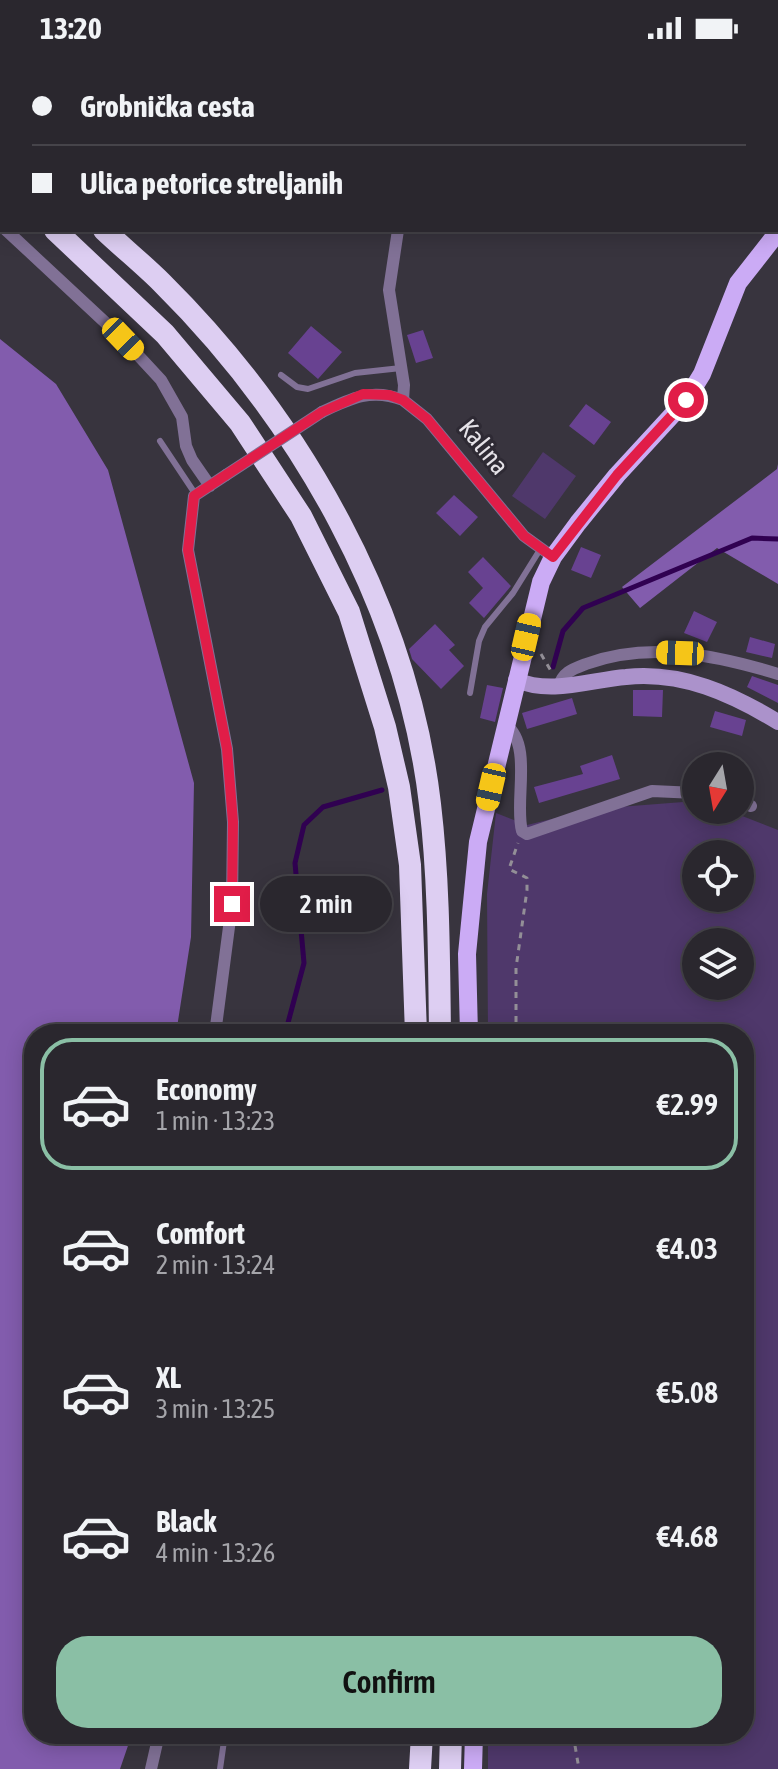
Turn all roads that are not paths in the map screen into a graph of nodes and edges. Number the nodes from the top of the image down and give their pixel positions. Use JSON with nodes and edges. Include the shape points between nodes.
{"nodes":[{"id":1,"x":8,"y":232,"type":"edge"},
{"id":2,"x":57,"y":232,"type":"edge"},
{"id":3,"x":106,"y":232,"type":"edge"},
{"id":4,"x":129,"y":232,"type":"edge"},
{"id":5,"x":398,"y":232,"type":"edge"},
{"id":6,"x":778,"y":232,"type":"edge"},
{"id":7,"x":184,"y":306,"type":"junction"},
{"id":8,"x":401,"y":368,"type":"junction"},
{"id":9,"x":281,"y":375,"type":"dead end"},
{"id":10,"x":403,"y":400,"type":"junction"},
{"id":11,"x":160,"y":441,"type":"dead end"},
{"id":12,"x":210,"y":486,"type":"junction"},
{"id":13,"x":196,"y":495,"type":"junction"},
{"id":14,"x":547,"y":552,"type":"junction"},
{"id":15,"x":778,"y":674,"type":"edge"},
{"id":16,"x":516,"y":680,"type":"junction"},
{"id":17,"x":559,"y":686,"type":"junction"},
{"id":18,"x":470,"y":693,"type":"dead end"},
{"id":19,"x":778,"y":722,"type":"edge"},
{"id":20,"x":506,"y":725,"type":"junction"},
{"id":21,"x":682,"y":792,"type":"edge"},
{"id":22,"x":216,"y":1024,"type":"edge"},
{"id":23,"x":416,"y":1024,"type":"edge"},
{"id":24,"x":440,"y":1024,"type":"edge"},
{"id":25,"x":469,"y":1024,"type":"edge"},
{"id":26,"x":157,"y":1744,"type":"edge"},
{"id":27,"x":224,"y":1744,"type":"edge"},
{"id":28,"x":421,"y":1744,"type":"edge"},
{"id":29,"x":451,"y":1744,"type":"edge"},
{"id":30,"x":474,"y":1744,"type":"edge"},
{"id":31,"x":151,"y":1769,"type":"edge"},
{"id":32,"x":220,"y":1769,"type":"edge"},
{"id":33,"x":420,"y":1769,"type":"edge"},
{"id":34,"x":450,"y":1769,"type":"edge"},
{"id":35,"x":473,"y":1769,"type":"edge"}],
"edges":[{"from":1,"to":12,"type":"street","via":[[161,380],[182,417],[186,446]]},
{"from":2,"to":23,"type":"highway","via":[[165,334],[240,423],[301,516],[349,612],[399,787],[410,865]]},
{"from":3,"to":7,"type":"highway"},
{"from":4,"to":7,"type":"highway","via":[[166,274]]},
{"from":5,"to":8,"type":"street","via":[[389,290]]},
{"from":6,"to":14,"type":"main road","via":[[738,283],[702,374],[686,400]]},
{"from":7,"to":24,"type":"highway","via":[[264,402],[304,461],[383,619],[411,707],[430,801]]},
{"from":8,"to":9,"type":"lane","via":[[355,373],[308,389]]},
{"from":8,"to":10,"type":"street"},
{"from":10,"to":12,"type":"street","bridge":true,"via":[[363,394],[322,412]]},
{"from":10,"to":14,"type":"street","name":"Kalina","via":[[427,419],[524,536]]},
{"from":11,"to":13,"type":"lane"},
{"from":12,"to":13,"type":"street"},
{"from":13,"to":22,"type":"street","via":[[188,550],[227,749],[233,822],[232,904]]},
{"from":14,"to":16,"type":"main road"},
{"from":14,"to":18,"type":"lane","via":[[485,627]]},
{"from":15,"to":17,"type":"street","via":[[710,656],[644,651],[570,670]]},
{"from":16,"to":17,"type":"main road","via":[[537,687]]},
{"from":16,"to":20,"type":"main road"},
{"from":17,"to":19,"type":"main road","via":[[628,676],[688,681],[720,690]]},
{"from":20,"to":21,"type":"street","via":[[518,737],[522,831],[652,791]]},
{"from":20,"to":25,"type":"main road","via":[[478,842],[467,954]]},
{"from":26,"to":31,"type":"street"},
{"from":27,"to":32,"type":"lane"},
{"from":28,"to":33,"type":"highway"},
{"from":29,"to":34,"type":"highway"},
{"from":30,"to":35,"type":"main road"}]}
